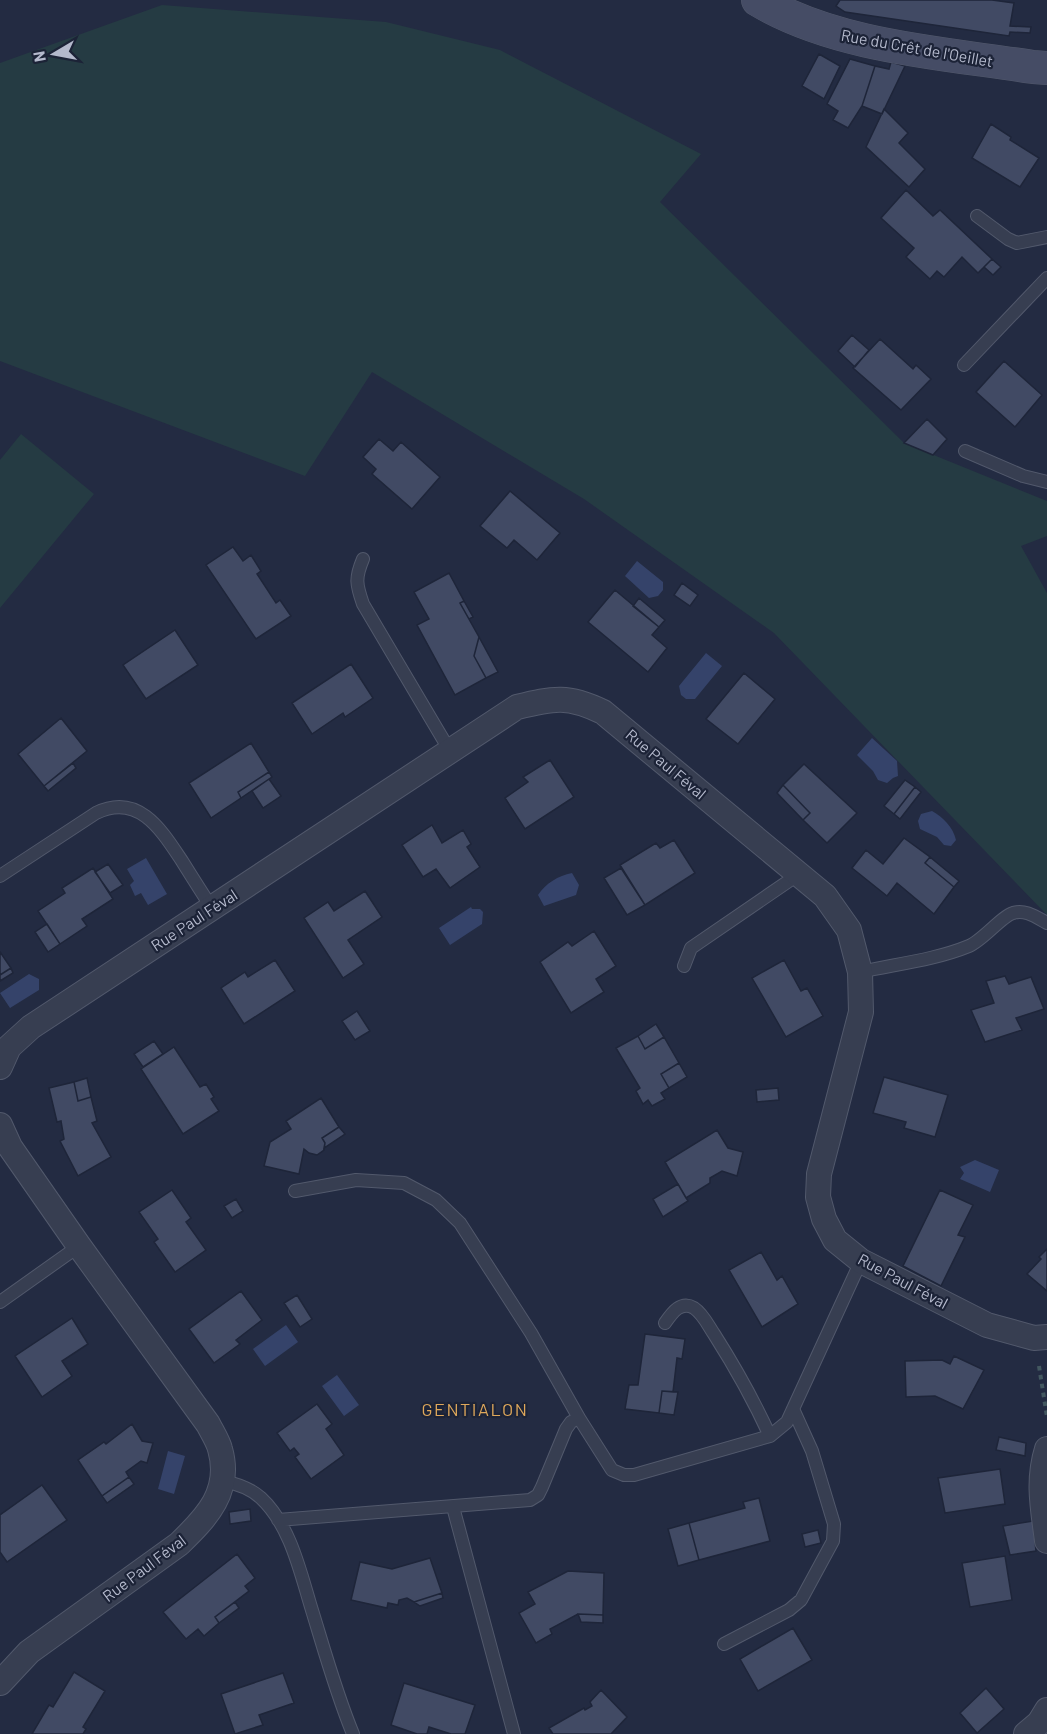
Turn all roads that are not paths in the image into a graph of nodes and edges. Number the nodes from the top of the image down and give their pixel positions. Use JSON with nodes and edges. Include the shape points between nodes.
{"nodes":[{"id":1,"x":758,"y":0,"type":"edge"},
{"id":2,"x":1047,"y":68,"type":"edge"},
{"id":3,"x":977,"y":216,"type":"dead end"},
{"id":4,"x":1047,"y":237,"type":"edge"},
{"id":5,"x":1047,"y":278,"type":"edge"},
{"id":6,"x":964,"y":364,"type":"dead end"},
{"id":7,"x":965,"y":451,"type":"dead end"},
{"id":8,"x":1047,"y":482,"type":"edge"},
{"id":9,"x":363,"y":559,"type":"dead end"},
{"id":10,"x":450,"y":751,"type":"junction"},
{"id":11,"x":799,"y":874,"type":"junction"},
{"id":12,"x":0,"y":876,"type":"edge"},
{"id":13,"x":212,"y":908,"type":"junction"},
{"id":14,"x":1047,"y":923,"type":"edge"},
{"id":15,"x":684,"y":966,"type":"dead end"},
{"id":16,"x":860,"y":972,"type":"junction"},
{"id":17,"x":0,"y":1067,"type":"edge"},
{"id":18,"x":0,"y":1125,"type":"edge"},
{"id":19,"x":295,"y":1191,"type":"dead end"},
{"id":20,"x":79,"y":1246,"type":"junction"},
{"id":21,"x":861,"y":1261,"type":"junction"},
{"id":22,"x":0,"y":1302,"type":"edge"},
{"id":23,"x":665,"y":1323,"type":"dead end"},
{"id":24,"x":1040,"y":1338,"type":"edge"},
{"id":25,"x":793,"y":1409,"type":"junction"},
{"id":26,"x":579,"y":1418,"type":"junction"},
{"id":27,"x":770,"y":1436,"type":"junction"},
{"id":28,"x":1047,"y":1449,"type":"edge"},
{"id":29,"x":224,"y":1481,"type":"junction"},
{"id":30,"x":453,"y":1507,"type":"junction"},
{"id":31,"x":278,"y":1520,"type":"junction"},
{"id":32,"x":1047,"y":1541,"type":"edge"},
{"id":33,"x":724,"y":1644,"type":"dead end"},
{"id":34,"x":0,"y":1683,"type":"edge"},
{"id":35,"x":1047,"y":1710,"type":"edge"},
{"id":36,"x":353,"y":1734,"type":"edge"},
{"id":37,"x":514,"y":1734,"type":"edge"},
{"id":38,"x":1026,"y":1734,"type":"edge"}],
"edges":[{"from":1,"to":2,"type":"main road","name":"Rue du Crêt de l'Oeillet","via":[[834,34]]},
{"from":3,"to":4,"type":"lane","via":[[1017,243]]},
{"from":5,"to":6,"type":"lane"},
{"from":7,"to":8,"type":"lane"},
{"from":9,"to":10,"type":"lane","via":[[357,573],[363,604]]},
{"from":10,"to":11,"type":"street","name":"Rue Paul Féval","via":[[516,707],[547,699],[580,701],[603,712]]},
{"from":10,"to":13,"type":"street","name":"Rue Paul Féval"},
{"from":11,"to":15,"type":"lane","via":[[691,948]]},
{"from":11,"to":16,"type":"street","name":"Rue Paul Féval","via":[[825,896],[849,930]]},
{"from":12,"to":13,"type":"lane","via":[[105,808],[132,809],[151,818],[162,831]]},
{"from":13,"to":17,"type":"street","name":"Rue Paul Féval","via":[[31,1027],[9,1047]]},
{"from":14,"to":16,"type":"lane","via":[[1025,911],[1011,913],[971,945]]},
{"from":16,"to":21,"type":"street","name":"Rue Paul Féval","via":[[861,1012],[819,1174],[818,1197],[835,1240]]},
{"from":18,"to":20,"type":"street","via":[[10,1147]]},
{"from":19,"to":26,"type":"lane","via":[[356,1180],[404,1183],[436,1200],[460,1223],[531,1333]]},
{"from":20,"to":22,"type":"lane"},
{"from":20,"to":29,"type":"street","via":[[207,1424],[220,1449]]},
{"from":21,"to":24,"type":"street","name":"Rue Paul Féval","via":[[987,1325]]},
{"from":21,"to":25,"type":"lane"},
{"from":23,"to":27,"type":"lane","via":[[674,1309],[683,1306],[693,1307],[702,1316],[726,1352]]},
{"from":25,"to":27,"type":"lane","via":[[787,1422]]},
{"from":25,"to":33,"type":"lane","via":[[812,1451],[834,1524],[833,1541],[801,1600]]},
{"from":26,"to":27,"type":"lane","via":[[612,1470],[634,1475]]},
{"from":26,"to":30,"type":"lane","via":[[566,1429],[538,1495],[518,1502]]},
{"from":28,"to":32,"type":"street","via":[[1041,1467]]},
{"from":29,"to":31,"type":"lane","via":[[242,1485],[262,1498]]},
{"from":29,"to":34,"type":"street","name":"Rue Paul Féval","via":[[215,1504],[179,1544],[29,1652]]},
{"from":30,"to":31,"type":"lane"},
{"from":30,"to":37,"type":"lane"},
{"from":31,"to":36,"type":"lane","via":[[294,1551]]},
{"from":35,"to":38,"type":"street"}]}
